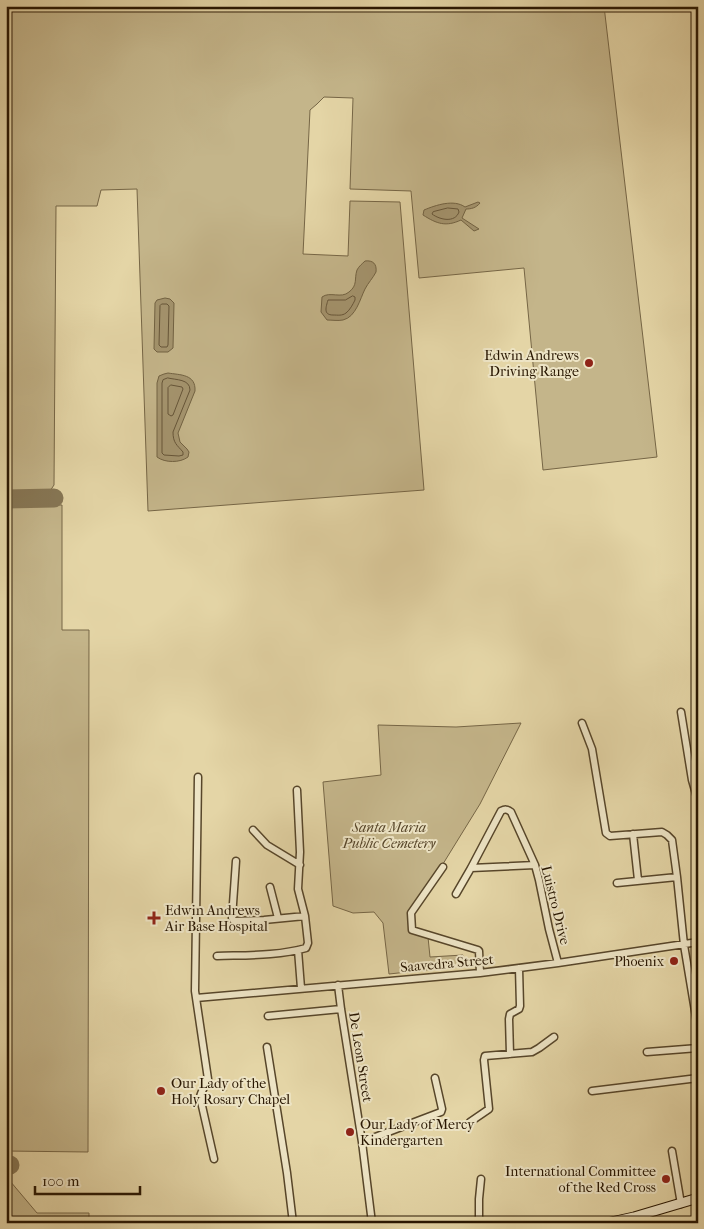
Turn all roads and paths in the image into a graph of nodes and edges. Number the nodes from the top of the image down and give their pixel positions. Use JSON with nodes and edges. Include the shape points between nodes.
{"nodes":[{"id":1,"x":681,"y":712,"type":"dead end"},
{"id":2,"x":582,"y":723,"type":"dead end"},
{"id":3,"x":198,"y":777,"type":"dead end"},
{"id":4,"x":695,"y":780,"type":"edge"},
{"id":5,"x":297,"y":790,"type":"dead end"},
{"id":6,"x":698,"y":801,"type":"edge"},
{"id":7,"x":253,"y":830,"type":"dead end"},
{"id":8,"x":633,"y":834,"type":"junction"},
{"id":9,"x":236,"y":861,"type":"dead end"},
{"id":10,"x":535,"y":865,"type":"junction"},
{"id":11,"x":300,"y":866,"type":"junction"},
{"id":12,"x":443,"y":867,"type":"dead end"},
{"id":13,"x":471,"y":868,"type":"junction"},
{"id":14,"x":677,"y":877,"type":"junction"},
{"id":15,"x":638,"y":880,"type":"junction"},
{"id":16,"x":617,"y":883,"type":"dead end"},
{"id":17,"x":270,"y":887,"type":"dead end"},
{"id":18,"x":456,"y":894,"type":"dead end"},
{"id":19,"x":305,"y":916,"type":"junction"},
{"id":20,"x":278,"y":918,"type":"junction"},
{"id":21,"x":698,"y":942,"type":"edge"},
{"id":22,"x":684,"y":945,"type":"junction"},
{"id":23,"x":298,"y":950,"type":"junction"},
{"id":24,"x":217,"y":956,"type":"dead end"},
{"id":25,"x":558,"y":964,"type":"junction"},
{"id":26,"x":519,"y":968,"type":"junction"},
{"id":27,"x":480,"y":973,"type":"junction"},
{"id":28,"x":338,"y":985,"type":"junction"},
{"id":29,"x":301,"y":988,"type":"junction"},
{"id":30,"x":196,"y":998,"type":"junction"},
{"id":31,"x":341,"y":1009,"type":"junction"},
{"id":32,"x":268,"y":1016,"type":"dead end"},
{"id":33,"x":698,"y":1029,"type":"edge"},
{"id":34,"x":554,"y":1037,"type":"dead end"},
{"id":35,"x":267,"y":1047,"type":"dead end"},
{"id":36,"x":698,"y":1048,"type":"edge"},
{"id":37,"x":647,"y":1052,"type":"dead end"},
{"id":38,"x":510,"y":1054,"type":"junction"},
{"id":39,"x":435,"y":1078,"type":"dead end"},
{"id":40,"x":698,"y":1078,"type":"edge"},
{"id":41,"x":592,"y":1091,"type":"dead end"},
{"id":42,"x":470,"y":1122,"type":"dead end"},
{"id":43,"x":362,"y":1142,"type":"junction"},
{"id":44,"x":672,"y":1151,"type":"dead end"},
{"id":45,"x":214,"y":1159,"type":"dead end"},
{"id":46,"x":481,"y":1179,"type":"dead end"},
{"id":47,"x":698,"y":1198,"type":"edge"},
{"id":48,"x":682,"y":1204,"type":"junction"},
{"id":49,"x":634,"y":1220,"type":"edge"},
{"id":50,"x":293,"y":1223,"type":"edge"},
{"id":51,"x":372,"y":1223,"type":"edge"},
{"id":52,"x":479,"y":1223,"type":"edge"},
{"id":53,"x":607,"y":1223,"type":"edge"}],
"edges":[{"from":1,"to":4,"type":"street"},
{"from":2,"to":8,"type":"street","via":[[592,749],[606,833],[610,836]]},
{"from":3,"to":30,"type":"street"},
{"from":4,"to":6,"type":"street"},
{"from":5,"to":11,"type":"street"},
{"from":7,"to":11,"type":"street","via":[[267,845]]},
{"from":8,"to":14,"type":"street","via":[[662,832],[667,835],[672,840]]},
{"from":8,"to":15,"type":"street"},
{"from":9,"to":20,"type":"street","via":[[234,922]]},
{"from":10,"to":13,"type":"street"},
{"from":10,"to":13,"type":"street","name":"Luistro Drive","via":[[511,812],[504,809],[500,811]]},
{"from":10,"to":25,"type":"street","name":"Luistro Drive"},
{"from":11,"to":19,"type":"street","via":[[298,889]]},
{"from":12,"to":27,"type":"street","via":[[411,913],[412,930],[478,950]]},
{"from":13,"to":18,"type":"street","name":"Luistro Drive"},
{"from":14,"to":15,"type":"street"},
{"from":14,"to":22,"type":"street"},
{"from":15,"to":16,"type":"street"},
{"from":17,"to":20,"type":"street"},
{"from":19,"to":20,"type":"street"},
{"from":19,"to":23,"type":"street","via":[[308,943],[306,948]]},
{"from":21,"to":22,"type":"street","name":"Saavedra Street"},
{"from":22,"to":25,"type":"street","name":"Saavedra Street"},
{"from":22,"to":33,"type":"street"},
{"from":23,"to":24,"type":"street"},
{"from":23,"to":29,"type":"street"},
{"from":25,"to":26,"type":"street","name":"Saavedra Street"},
{"from":26,"to":27,"type":"street","name":"Saavedra Street"},
{"from":26,"to":38,"type":"street","via":[[520,1006],[510,1014]]},
{"from":27,"to":28,"type":"street","name":"Saavedra Street"},
{"from":28,"to":29,"type":"street","name":"Saavedra Street"},
{"from":28,"to":31,"type":"street","name":"De Leon Street"},
{"from":29,"to":30,"type":"street","name":"Saavedra Street"},
{"from":30,"to":45,"type":"street","via":[[208,1079],[200,1097]]},
{"from":31,"to":32,"type":"street"},
{"from":31,"to":43,"type":"street","name":"De Leon Street"},
{"from":34,"to":38,"type":"street","via":[[532,1052]]},
{"from":35,"to":50,"type":"street"},
{"from":36,"to":37,"type":"street"},
{"from":38,"to":42,"type":"street","via":[[485,1056],[489,1109]]},
{"from":39,"to":43,"type":"street","via":[[441,1112]]},
{"from":40,"to":41,"type":"street"},
{"from":43,"to":51,"type":"street","name":"De Leon Street"},
{"from":44,"to":48,"type":"street"},
{"from":46,"to":52,"type":"street"},
{"from":47,"to":48,"type":"main road"},
{"from":48,"to":49,"type":"main road"},
{"from":49,"to":53,"type":"main road"}]}
